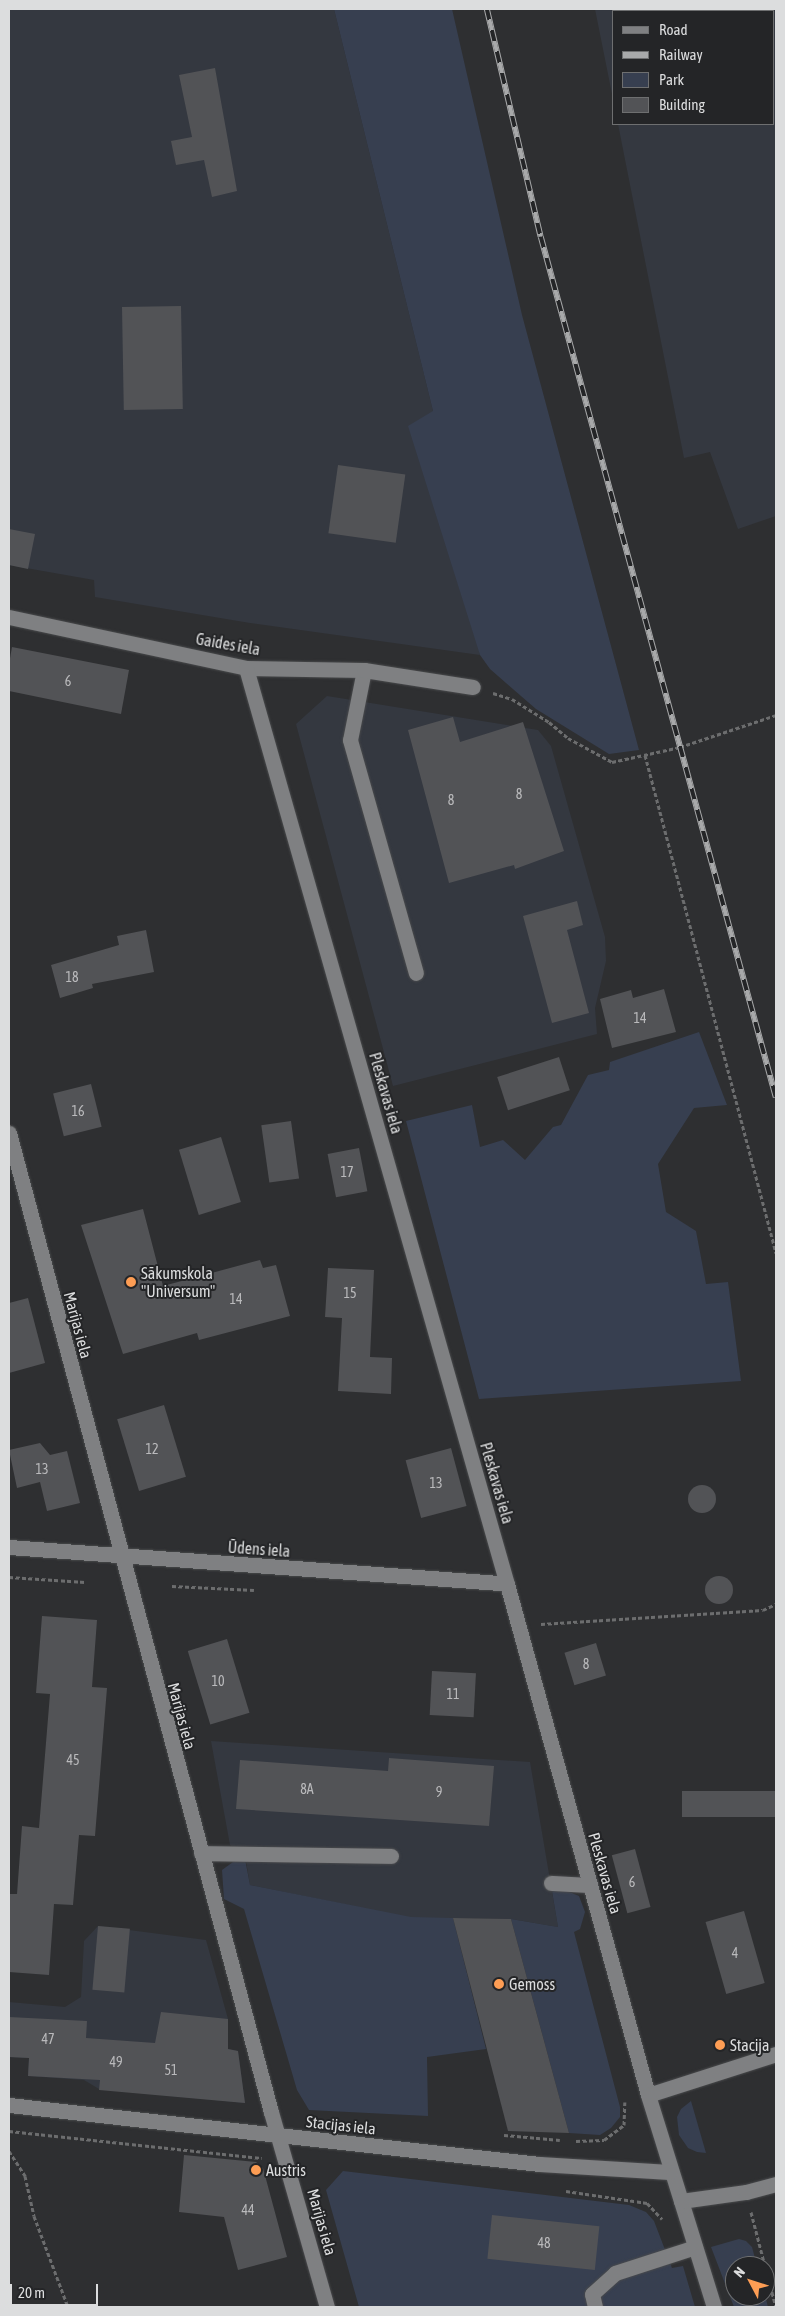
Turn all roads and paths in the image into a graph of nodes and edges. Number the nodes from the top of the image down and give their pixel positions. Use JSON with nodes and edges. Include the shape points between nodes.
{"nodes":[{"id":1,"x":9,"y":617,"type":"edge"},
{"id":2,"x":246,"y":668,"type":"junction"},
{"id":3,"x":364,"y":670,"type":"junction"},
{"id":4,"x":473,"y":687,"type":"joint"},
{"id":5,"x":776,"y":714,"type":"edge"},
{"id":6,"x":645,"y":755,"type":"junction"},
{"id":7,"x":416,"y":973,"type":"dead end"},
{"id":8,"x":9,"y":1133,"type":"edge"},
{"id":9,"x":776,"y":1253,"type":"edge"},
{"id":10,"x":9,"y":1547,"type":"edge"},
{"id":11,"x":121,"y":1556,"type":"junction"},
{"id":12,"x":9,"y":1577,"type":"edge"},
{"id":13,"x":85,"y":1582,"type":"dead end"},
{"id":14,"x":507,"y":1584,"type":"junction"},
{"id":15,"x":776,"y":1604,"type":"edge"},
{"id":16,"x":518,"y":1626,"type":"junction"},
{"id":17,"x":201,"y":1853,"type":"junction"},
{"id":18,"x":391,"y":1856,"type":"dead end"},
{"id":19,"x":551,"y":1883,"type":"dead end"},
{"id":20,"x":590,"y":1885,"type":"junction"},
{"id":21,"x":776,"y":2054,"type":"edge"},
{"id":22,"x":648,"y":2094,"type":"junction"},
{"id":23,"x":625,"y":2099,"type":"dead end"},
{"id":24,"x":9,"y":2105,"type":"edge"},
{"id":25,"x":9,"y":2131,"type":"edge"},
{"id":26,"x":494,"y":2134,"type":"dead end"},
{"id":27,"x":279,"y":2136,"type":"junction"},
{"id":28,"x":563,"y":2141,"type":"dead end"},
{"id":29,"x":573,"y":2142,"type":"dead end"},
{"id":30,"x":9,"y":2151,"type":"edge"},
{"id":31,"x":271,"y":2160,"type":"dead end"},
{"id":32,"x":670,"y":2172,"type":"junction"},
{"id":33,"x":776,"y":2184,"type":"edge"},
{"id":34,"x":561,"y":2190,"type":"dead end"},
{"id":35,"x":746,"y":2192,"type":"junction"},
{"id":36,"x":681,"y":2201,"type":"junction"},
{"id":37,"x":664,"y":2227,"type":"dead end"},
{"id":38,"x":694,"y":2247,"type":"junction"},
{"id":39,"x":762,"y":2256,"type":"edge"},
{"id":40,"x":68,"y":2307,"type":"edge"},
{"id":41,"x":327,"y":2307,"type":"edge"},
{"id":42,"x":595,"y":2307,"type":"edge"},
{"id":43,"x":714,"y":2307,"type":"edge"}],
"edges":[{"from":1,"to":2,"type":"street","name":"Gaides iela"},
{"from":2,"to":3,"type":"street","name":"Gaides iela"},
{"from":2,"to":14,"type":"street","name":"Pleskavas iela"},
{"from":3,"to":4,"type":"street","name":"Gaides iela"},
{"from":3,"to":7,"type":"street","via":[[350,740]]},
{"from":4,"to":6,"type":"path","via":[[512,699],[568,738],[612,762]]},
{"from":5,"to":6,"type":"path","via":[[742,728]]},
{"from":6,"to":9,"type":"path"},
{"from":8,"to":11,"type":"street","name":"Marijas iela"},
{"from":10,"to":11,"type":"street","name":"Ūdens iela"},
{"from":11,"to":14,"type":"street","name":"Ūdens iela"},
{"from":11,"to":17,"type":"street","name":"Marijas iela"},
{"from":12,"to":13,"type":"path"},
{"from":14,"to":16,"type":"street","name":"Pleskavas iela"},
{"from":15,"to":16,"type":"path","via":[[763,1610]]},
{"from":16,"to":20,"type":"street","name":"Pleskavas iela"},
{"from":17,"to":18,"type":"street"},
{"from":17,"to":27,"type":"street","name":"Marijas iela"},
{"from":19,"to":20,"type":"street"},
{"from":20,"to":22,"type":"street","name":"Pleskavas iela"},
{"from":21,"to":22,"type":"street"},
{"from":22,"to":32,"type":"street","name":"Pleskavas iela"},
{"from":23,"to":29,"type":"path","via":[[624,2125],[604,2140]]},
{"from":24,"to":27,"type":"street","name":"Stacijas iela"},
{"from":25,"to":31,"type":"path"},
{"from":26,"to":28,"type":"path"},
{"from":27,"to":32,"type":"street","name":"Stacijas iela","via":[[539,2164]]},
{"from":27,"to":41,"type":"street","name":"Marijas iela"},
{"from":30,"to":40,"type":"path","via":[[25,2176],[34,2216]]},
{"from":32,"to":36,"type":"street","name":"Pleskavas iela"},
{"from":33,"to":35,"type":"street"},
{"from":34,"to":37,"type":"path","via":[[647,2203],[662,2219]]},
{"from":35,"to":36,"type":"street"},
{"from":35,"to":39,"type":"path"},
{"from":36,"to":38,"type":"street","name":"Pleskavas iela"},
{"from":38,"to":42,"type":"street","via":[[615,2273],[592,2294]]},
{"from":38,"to":43,"type":"street","name":"Pleskavas iela"}]}
